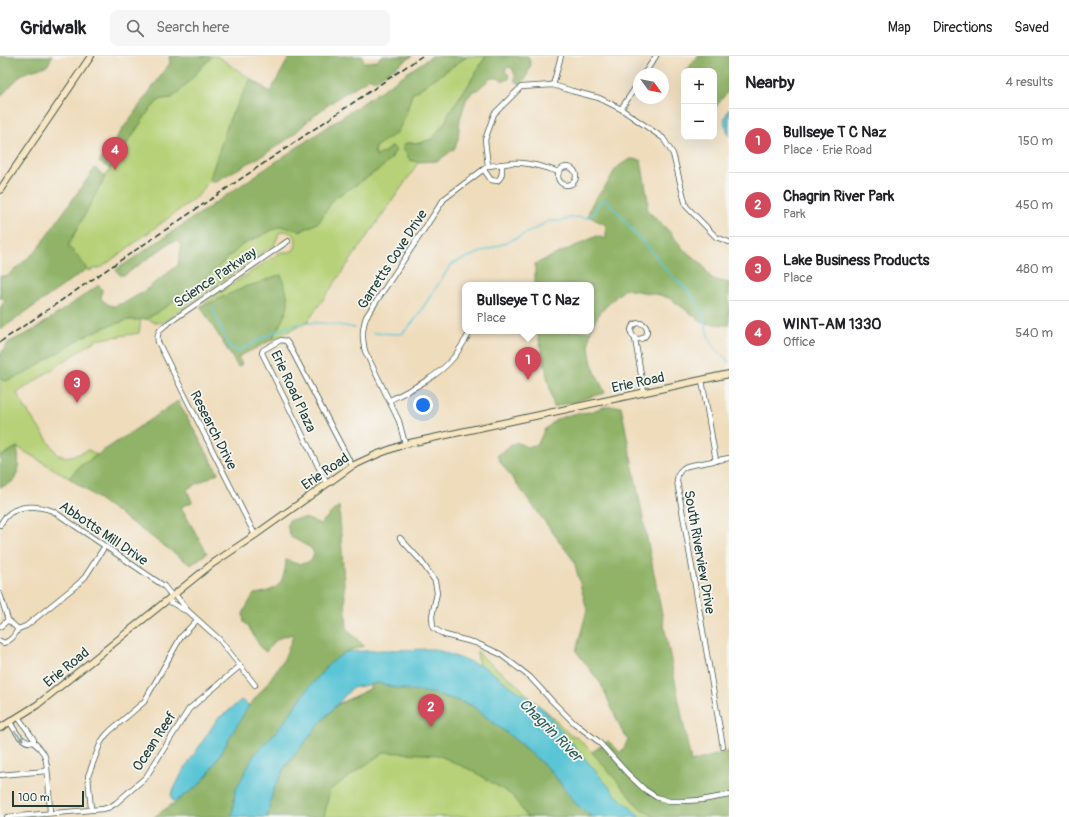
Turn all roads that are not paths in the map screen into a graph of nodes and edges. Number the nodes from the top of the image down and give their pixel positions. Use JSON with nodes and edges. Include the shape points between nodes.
{"nodes":[{"id":1,"x":91,"y":56,"type":"edge"},
{"id":2,"x":561,"y":56,"type":"edge"},
{"id":3,"x":656,"y":56,"type":"edge"},
{"id":4,"x":648,"y":68,"type":"edge"},
{"id":5,"x":553,"y":85,"type":"junction"},
{"id":6,"x":633,"y":91,"type":"edge"},
{"id":7,"x":621,"y":109,"type":"junction"},
{"id":8,"x":502,"y":164,"type":"junction"},
{"id":9,"x":486,"y":168,"type":"junction"},
{"id":10,"x":559,"y":172,"type":"dead end"},
{"id":11,"x":0,"y":190,"type":"edge"},
{"id":12,"x":288,"y":242,"type":"dead end"},
{"id":13,"x":729,"y":242,"type":"edge"},
{"id":14,"x":157,"y":333,"type":"joint"},
{"id":15,"x":469,"y":334,"type":"edge"},
{"id":16,"x":635,"y":338,"type":"dead end"},
{"id":17,"x":729,"y":374,"type":"edge"},
{"id":18,"x":702,"y":380,"type":"junction"},
{"id":19,"x":644,"y":392,"type":"junction"},
{"id":20,"x":390,"y":400,"type":"junction"},
{"id":21,"x":405,"y":444,"type":"junction"},
{"id":22,"x":729,"y":458,"type":"edge"},
{"id":23,"x":716,"y":461,"type":"junction"},
{"id":24,"x":352,"y":466,"type":"junction"},
{"id":25,"x":327,"y":484,"type":"junction"},
{"id":26,"x":0,"y":525,"type":"edge"},
{"id":27,"x":255,"y":535,"type":"junction"},
{"id":28,"x":400,"y":538,"type":"dead end"},
{"id":29,"x":105,"y":546,"type":"junction"},
{"id":30,"x":0,"y":594,"type":"edge"},
{"id":31,"x":171,"y":596,"type":"junction"},
{"id":32,"x":188,"y":611,"type":"junction"},
{"id":33,"x":8,"y":620,"type":"junction"},
{"id":34,"x":197,"y":620,"type":"junction"},
{"id":35,"x":0,"y":628,"type":"edge"},
{"id":36,"x":18,"y":629,"type":"junction"},
{"id":37,"x":0,"y":642,"type":"edge"},
{"id":38,"x":240,"y":666,"type":"junction"},
{"id":39,"x":255,"y":685,"type":"dead end"},
{"id":40,"x":18,"y":718,"type":"junction"},
{"id":41,"x":10,"y":722,"type":"junction"},
{"id":42,"x":0,"y":728,"type":"edge"},
{"id":43,"x":33,"y":742,"type":"junction"},
{"id":44,"x":723,"y":747,"type":"dead end"},
{"id":45,"x":47,"y":771,"type":"junction"},
{"id":46,"x":0,"y":775,"type":"edge"},
{"id":47,"x":729,"y":795,"type":"edge"},
{"id":48,"x":91,"y":809,"type":"junction"},
{"id":49,"x":50,"y":813,"type":"junction"},
{"id":50,"x":7,"y":817,"type":"edge"}],
"edges":[{"from":1,"to":11,"type":"street"},
{"from":2,"to":5,"type":"street"},
{"from":3,"to":4,"type":"street"},
{"from":5,"to":7,"type":"street","via":[[599,98]]},
{"from":5,"to":9,"type":"street","via":[[521,88],[494,114],[485,140]]},
{"from":6,"to":7,"type":"street"},
{"from":7,"to":13,"type":"street","via":[[663,138],[674,154],[686,206],[716,237]]},
{"from":8,"to":9,"type":"street"},
{"from":8,"to":9,"type":"street","via":[[502,174],[496,181],[491,180]]},
{"from":8,"to":10,"type":"street","via":[[521,163]]},
{"from":9,"to":20,"type":"street","name":"Garretts Cove Drive","via":[[444,199],[366,317],[362,339],[365,351]]},
{"from":12,"to":14,"type":"street","name":"Science Parkway"},
{"from":14,"to":27,"type":"street","name":"Research Drive","via":[[158,342]]},
{"from":15,"to":20,"type":"street","via":[[447,364],[422,384]]},
{"from":16,"to":19,"type":"street"},
{"from":17,"to":18,"type":"street","name":"Erie Road"},
{"from":18,"to":19,"type":"street","name":"Erie Road"},
{"from":18,"to":23,"type":"street"},
{"from":19,"to":21,"type":"street","name":"Erie Road"},
{"from":20,"to":21,"type":"street","name":"Garretts Cove Drive"},
{"from":21,"to":24,"type":"street","name":"Erie Road"},
{"from":22,"to":23,"type":"street"},
{"from":23,"to":44,"type":"street","name":"South Riverview Drive","via":[[688,466],[678,471],[676,476]]},
{"from":24,"to":25,"type":"street","name":"Erie Road"},
{"from":24,"to":25,"type":"street","name":"Erie Road Plaza","via":[[286,341],[280,340],[263,350],[262,353]]},
{"from":25,"to":27,"type":"street","name":"Erie Road"},
{"from":26,"to":29,"type":"street","name":"Abbotts Mill Drive","via":[[10,513],[20,508],[43,508],[53,511]]},
{"from":27,"to":31,"type":"street","name":"Erie Road"},
{"from":28,"to":47,"type":"street","via":[[435,581],[437,593],[432,616],[433,628],[445,635],[476,643],[500,654],[530,677],[574,723],[598,741],[628,774],[656,797],[669,801],[684,801]]},
{"from":29,"to":31,"type":"street","name":"Abbotts Mill Drive","via":[[164,586]]},
{"from":29,"to":36,"type":"street","via":[[78,584],[26,626]]},
{"from":30,"to":33,"type":"street"},
{"from":31,"to":32,"type":"street"},
{"from":31,"to":32,"type":"street"},
{"from":31,"to":40,"type":"street","name":"Erie Road"},
{"from":32,"to":34,"type":"street"},
{"from":33,"to":35,"type":"street"},
{"from":33,"to":36,"type":"street"},
{"from":34,"to":38,"type":"street","via":[[218,639]]},
{"from":34,"to":48,"type":"street","via":[[181,636],[144,702],[111,730],[102,742],[88,776]]},
{"from":36,"to":37,"type":"street","via":[[9,642]]},
{"from":38,"to":39,"type":"street"},
{"from":38,"to":48,"type":"street","name":"Ocean Reef","via":[[189,709],[146,777],[110,806]]},
{"from":40,"to":41,"type":"street","name":"Erie Road"},
{"from":40,"to":43,"type":"street","via":[[33,738]]},
{"from":41,"to":42,"type":"street","name":"Erie Road"},
{"from":41,"to":43,"type":"street","one_way":true,"via":[[24,741]]},
{"from":43,"to":45,"type":"street","via":[[44,753]]},
{"from":45,"to":46,"type":"street"},
{"from":45,"to":49,"type":"street"},
{"from":48,"to":49,"type":"street","name":"Ocean Reef"},
{"from":49,"to":50,"type":"street","name":"Ocean Reef"}]}
